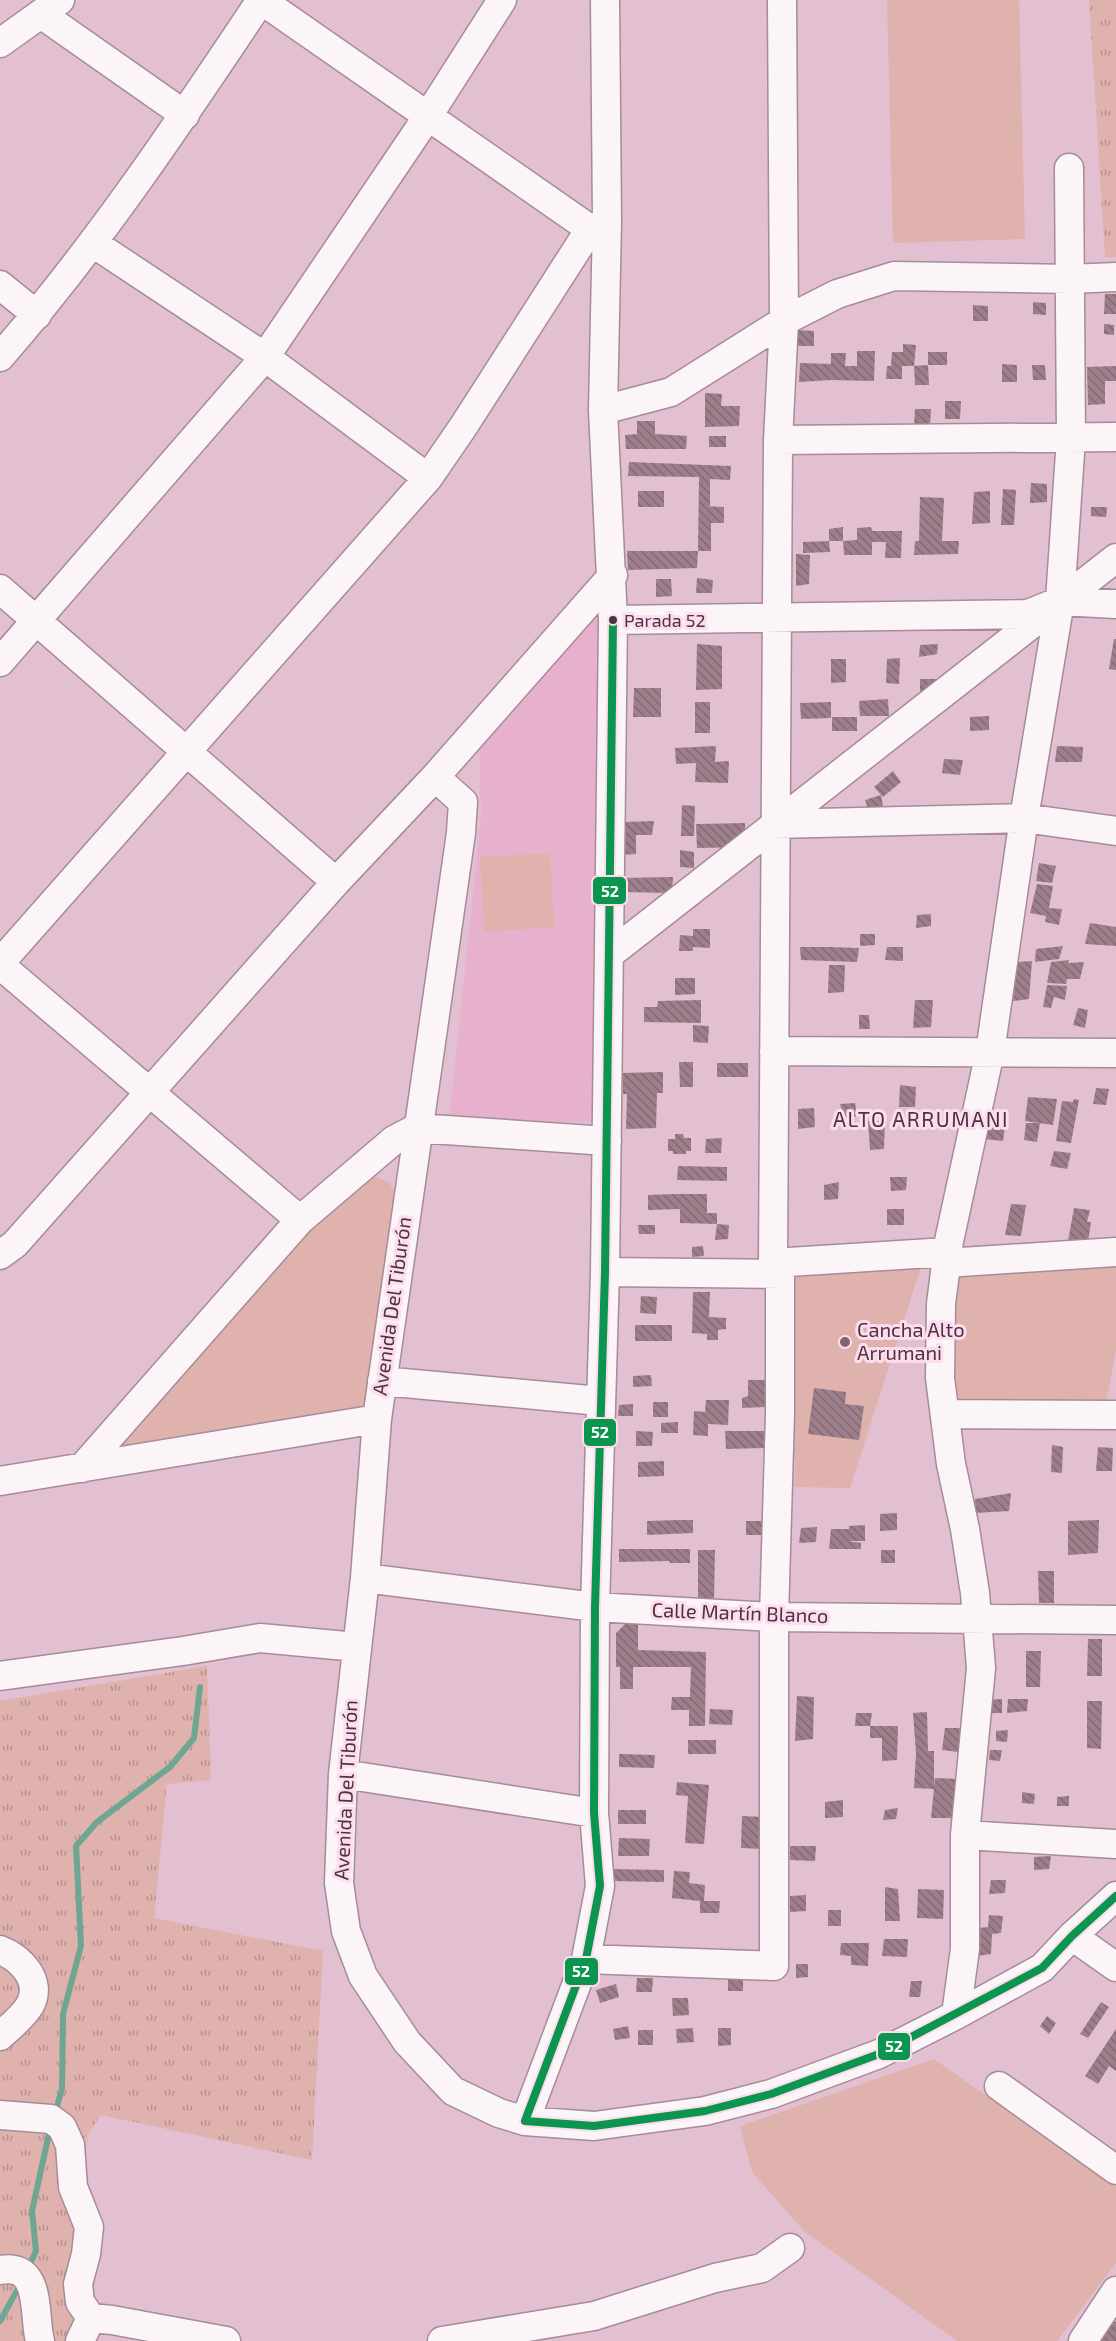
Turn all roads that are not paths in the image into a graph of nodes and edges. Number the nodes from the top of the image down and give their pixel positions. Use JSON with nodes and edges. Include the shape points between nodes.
{"nodes":[{"id":1,"x":502,"y":0,"type":"edge"},
{"id":2,"x":605,"y":0,"type":"edge"},
{"id":3,"x":782,"y":0,"type":"edge"},
{"id":4,"x":51,"y":7,"type":"edge"},
{"id":5,"x":0,"y":43,"type":"edge"},
{"id":6,"x":185,"y":115,"type":"junction"},
{"id":7,"x":428,"y":116,"type":"junction"},
{"id":8,"x":1069,"y":168,"type":"dead end"},
{"id":9,"x":599,"y":225,"type":"junction"},
{"id":10,"x":93,"y":243,"type":"junction"},
{"id":11,"x":1116,"y":277,"type":"edge"},
{"id":12,"x":1070,"y":279,"type":"junction"},
{"id":13,"x":0,"y":285,"type":"edge"},
{"id":14,"x":37,"y":315,"type":"junction"},
{"id":15,"x":784,"y":321,"type":"junction"},
{"id":16,"x":0,"y":357,"type":"edge"},
{"id":17,"x":266,"y":357,"type":"junction"},
{"id":18,"x":603,"y":410,"type":"junction"},
{"id":19,"x":1116,"y":437,"type":"edge"},
{"id":20,"x":1071,"y":438,"type":"junction"},
{"id":21,"x":778,"y":440,"type":"junction"},
{"id":22,"x":428,"y":478,"type":"junction"},
{"id":23,"x":1116,"y":558,"type":"edge"},
{"id":24,"x":613,"y":575,"type":"junction"},
{"id":25,"x":0,"y":589,"type":"edge"},
{"id":26,"x":1060,"y":602,"type":"junction"},
{"id":27,"x":1116,"y":604,"type":"edge"},
{"id":28,"x":777,"y":617,"type":"junction"},
{"id":29,"x":613,"y":620,"type":"junction"},
{"id":30,"x":38,"y":621,"type":"junction"},
{"id":31,"x":0,"y":662,"type":"edge"},
{"id":32,"x":188,"y":752,"type":"junction"},
{"id":33,"x":435,"y":777,"type":"junction"},
{"id":34,"x":1024,"y":818,"type":"junction"},
{"id":35,"x":775,"y":824,"type":"junction"},
{"id":36,"x":1116,"y":831,"type":"edge"},
{"id":37,"x":336,"y":882,"type":"junction"},
{"id":38,"x":610,"y":954,"type":"junction"},
{"id":39,"x":0,"y":964,"type":"edge"},
{"id":40,"x":774,"y":1051,"type":"junction"},
{"id":41,"x":990,"y":1052,"type":"junction"},
{"id":42,"x":1116,"y":1053,"type":"edge"},
{"id":43,"x":150,"y":1092,"type":"junction"},
{"id":44,"x":417,"y":1128,"type":"junction"},
{"id":45,"x":607,"y":1141,"type":"junction"},
{"id":46,"x":300,"y":1220,"type":"junction"},
{"id":47,"x":1116,"y":1252,"type":"edge"},
{"id":48,"x":0,"y":1255,"type":"edge"},
{"id":49,"x":946,"y":1257,"type":"junction"},
{"id":50,"x":777,"y":1269,"type":"junction"},
{"id":51,"x":605,"y":1272,"type":"junction"},
{"id":52,"x":382,"y":1381,"type":"junction"},
{"id":53,"x":600,"y":1401,"type":"junction"},
{"id":54,"x":945,"y":1414,"type":"junction"},
{"id":55,"x":1116,"y":1415,"type":"edge"},
{"id":56,"x":377,"y":1419,"type":"junction"},
{"id":57,"x":82,"y":1468,"type":"junction"},
{"id":58,"x":0,"y":1480,"type":"edge"},
{"id":59,"x":365,"y":1578,"type":"junction"},
{"id":60,"x":596,"y":1607,"type":"junction"},
{"id":61,"x":774,"y":1617,"type":"junction"},
{"id":62,"x":977,"y":1618,"type":"junction"},
{"id":63,"x":1116,"y":1620,"type":"edge"},
{"id":64,"x":357,"y":1647,"type":"junction"},
{"id":65,"x":0,"y":1676,"type":"edge"},
{"id":66,"x":343,"y":1774,"type":"junction"},
{"id":67,"x":594,"y":1812,"type":"junction"},
{"id":68,"x":965,"y":1835,"type":"junction"},
{"id":69,"x":1116,"y":1844,"type":"edge"},
{"id":70,"x":1116,"y":1896,"type":"edge"},
{"id":71,"x":1072,"y":1936,"type":"junction"},
{"id":72,"x":0,"y":1950,"type":"edge"},
{"id":73,"x":586,"y":1959,"type":"junction"},
{"id":74,"x":1116,"y":1967,"type":"edge"},
{"id":75,"x":956,"y":2015,"type":"junction"},
{"id":76,"x":0,"y":2036,"type":"edge"},
{"id":77,"x":999,"y":2086,"type":"dead end"},
{"id":78,"x":0,"y":2115,"type":"edge"},
{"id":79,"x":525,"y":2121,"type":"junction"},
{"id":80,"x":1116,"y":2170,"type":"edge"},
{"id":81,"x":790,"y":2248,"type":"dead end"},
{"id":82,"x":0,"y":2270,"type":"edge"},
{"id":83,"x":1116,"y":2291,"type":"edge"},
{"id":84,"x":86,"y":2330,"type":"edge"},
{"id":85,"x":40,"y":2341,"type":"edge"},
{"id":86,"x":226,"y":2341,"type":"edge"},
{"id":87,"x":442,"y":2341,"type":"edge"},
{"id":88,"x":1083,"y":2341,"type":"edge"}],
"edges":[{"from":1,"to":7,"type":"street"},
{"from":2,"to":9,"type":"street"},
{"from":3,"to":15,"type":"street"},
{"from":4,"to":5,"type":"street"},
{"from":4,"to":6,"type":"street"},
{"from":6,"to":7,"type":"street","via":[[261,0]]},
{"from":6,"to":10,"type":"street"},
{"from":7,"to":9,"type":"street"},
{"from":7,"to":17,"type":"street"},
{"from":8,"to":12,"type":"street"},
{"from":9,"to":18,"type":"street"},
{"from":9,"to":22,"type":"street"},
{"from":10,"to":14,"type":"street"},
{"from":10,"to":17,"type":"street"},
{"from":11,"to":12,"type":"street"},
{"from":12,"to":15,"type":"street","via":[[894,276],[837,294]]},
{"from":12,"to":20,"type":"street"},
{"from":13,"to":14,"type":"street"},
{"from":14,"to":16,"type":"street"},
{"from":15,"to":18,"type":"street","via":[[671,392]]},
{"from":15,"to":21,"type":"street"},
{"from":17,"to":22,"type":"street"},
{"from":17,"to":30,"type":"street"},
{"from":18,"to":24,"type":"street"},
{"from":19,"to":20,"type":"street"},
{"from":20,"to":21,"type":"street"},
{"from":20,"to":26,"type":"street"},
{"from":21,"to":28,"type":"street"},
{"from":22,"to":32,"type":"street"},
{"from":23,"to":26,"type":"street"},
{"from":24,"to":29,"type":"street"},
{"from":24,"to":33,"type":"street"},
{"from":25,"to":30,"type":"street"},
{"from":26,"to":27,"type":"street"},
{"from":26,"to":28,"type":"street","via":[[1028,614]]},
{"from":26,"to":34,"type":"street"},
{"from":26,"to":35,"type":"street"},
{"from":28,"to":29,"type":"street"},
{"from":28,"to":35,"type":"street"},
{"from":29,"to":38,"type":"street"},
{"from":30,"to":31,"type":"street"},
{"from":30,"to":32,"type":"street"},
{"from":32,"to":37,"type":"street"},
{"from":32,"to":39,"type":"street"},
{"from":33,"to":37,"type":"street"},
{"from":33,"to":44,"type":"street","name":"Avenida Del Tiburón","via":[[463,802]]},
{"from":34,"to":35,"type":"street"},
{"from":34,"to":36,"type":"street"},
{"from":34,"to":41,"type":"street"},
{"from":35,"to":38,"type":"street"},
{"from":35,"to":40,"type":"street"},
{"from":37,"to":43,"type":"street"},
{"from":38,"to":45,"type":"street"},
{"from":39,"to":43,"type":"street"},
{"from":40,"to":41,"type":"street"},
{"from":40,"to":50,"type":"street"},
{"from":41,"to":42,"type":"street"},
{"from":41,"to":49,"type":"street"},
{"from":43,"to":46,"type":"street"},
{"from":43,"to":48,"type":"street","via":[[15,1244]]},
{"from":44,"to":45,"type":"street"},
{"from":44,"to":46,"type":"street","via":[[394,1140]]},
{"from":44,"to":52,"type":"street","name":"Avenida Del Tiburón"},
{"from":45,"to":51,"type":"street"},
{"from":46,"to":57,"type":"street"},
{"from":47,"to":49,"type":"street"},
{"from":49,"to":50,"type":"street"},
{"from":49,"to":54,"type":"street","via":[[940,1304],[940,1378]]},
{"from":50,"to":51,"type":"street"},
{"from":50,"to":61,"type":"street","via":[[780,1414]]},
{"from":51,"to":53,"type":"street"},
{"from":52,"to":53,"type":"street"},
{"from":52,"to":56,"type":"street","name":"Avenida Del Tiburón"},
{"from":53,"to":60,"type":"street"},
{"from":54,"to":55,"type":"street"},
{"from":54,"to":62,"type":"street"},
{"from":56,"to":57,"type":"street"},
{"from":56,"to":59,"type":"street","name":"Avenida Del Tiburón"},
{"from":57,"to":58,"type":"street"},
{"from":59,"to":60,"type":"street","name":"Calle Martín Blanco"},
{"from":59,"to":64,"type":"street","name":"Avenida Del Tiburón"},
{"from":60,"to":61,"type":"street","name":"Calle Martín Blanco"},
{"from":60,"to":67,"type":"street"},
{"from":61,"to":62,"type":"street","name":"Calle Martín Blanco"},
{"from":61,"to":73,"type":"street","via":[[774,1966]]},
{"from":62,"to":63,"type":"street","name":"Calle Martín Blanco"},
{"from":62,"to":68,"type":"street","via":[[981,1668]]},
{"from":64,"to":65,"type":"street","via":[[260,1638]]},
{"from":64,"to":66,"type":"street","name":"Avenida Del Tiburón"},
{"from":66,"to":67,"type":"street"},
{"from":66,"to":79,"type":"street","name":"Avenida Del Tiburón","via":[[339,1883],[346,1931],[363,1976],[407,2042],[453,2091]]},
{"from":67,"to":73,"type":"street","via":[[600,1886]]},
{"from":68,"to":69,"type":"street"},
{"from":68,"to":75,"type":"street","via":[[965,1949]]},
{"from":70,"to":71,"type":"street","name":"Avenida Del Tiburón"},
{"from":71,"to":74,"type":"street"},
{"from":71,"to":75,"type":"street","name":"Avenida Del Tiburón","via":[[1042,1968]]},
{"from":72,"to":76,"type":"street","via":[[22,1963],[34,1990],[30,2004]]},
{"from":73,"to":79,"type":"street"},
{"from":75,"to":79,"type":"street","name":"Avenida Del Tiburón","via":[[879,2054],[771,2094],[705,2111],[594,2126]]},
{"from":77,"to":80,"type":"street"},
{"from":78,"to":84,"type":"street","via":[[51,2119],[62,2127],[70,2145],[73,2187],[89,2227],[78,2283]]},
{"from":81,"to":87,"type":"street","via":[[762,2268],[715,2278],[594,2316]]},
{"from":82,"to":85,"type":"street","via":[[24,2274],[34,2290]]},
{"from":83,"to":88,"type":"street"},
{"from":84,"to":86,"type":"street","via":[[144,2325]]}]}
